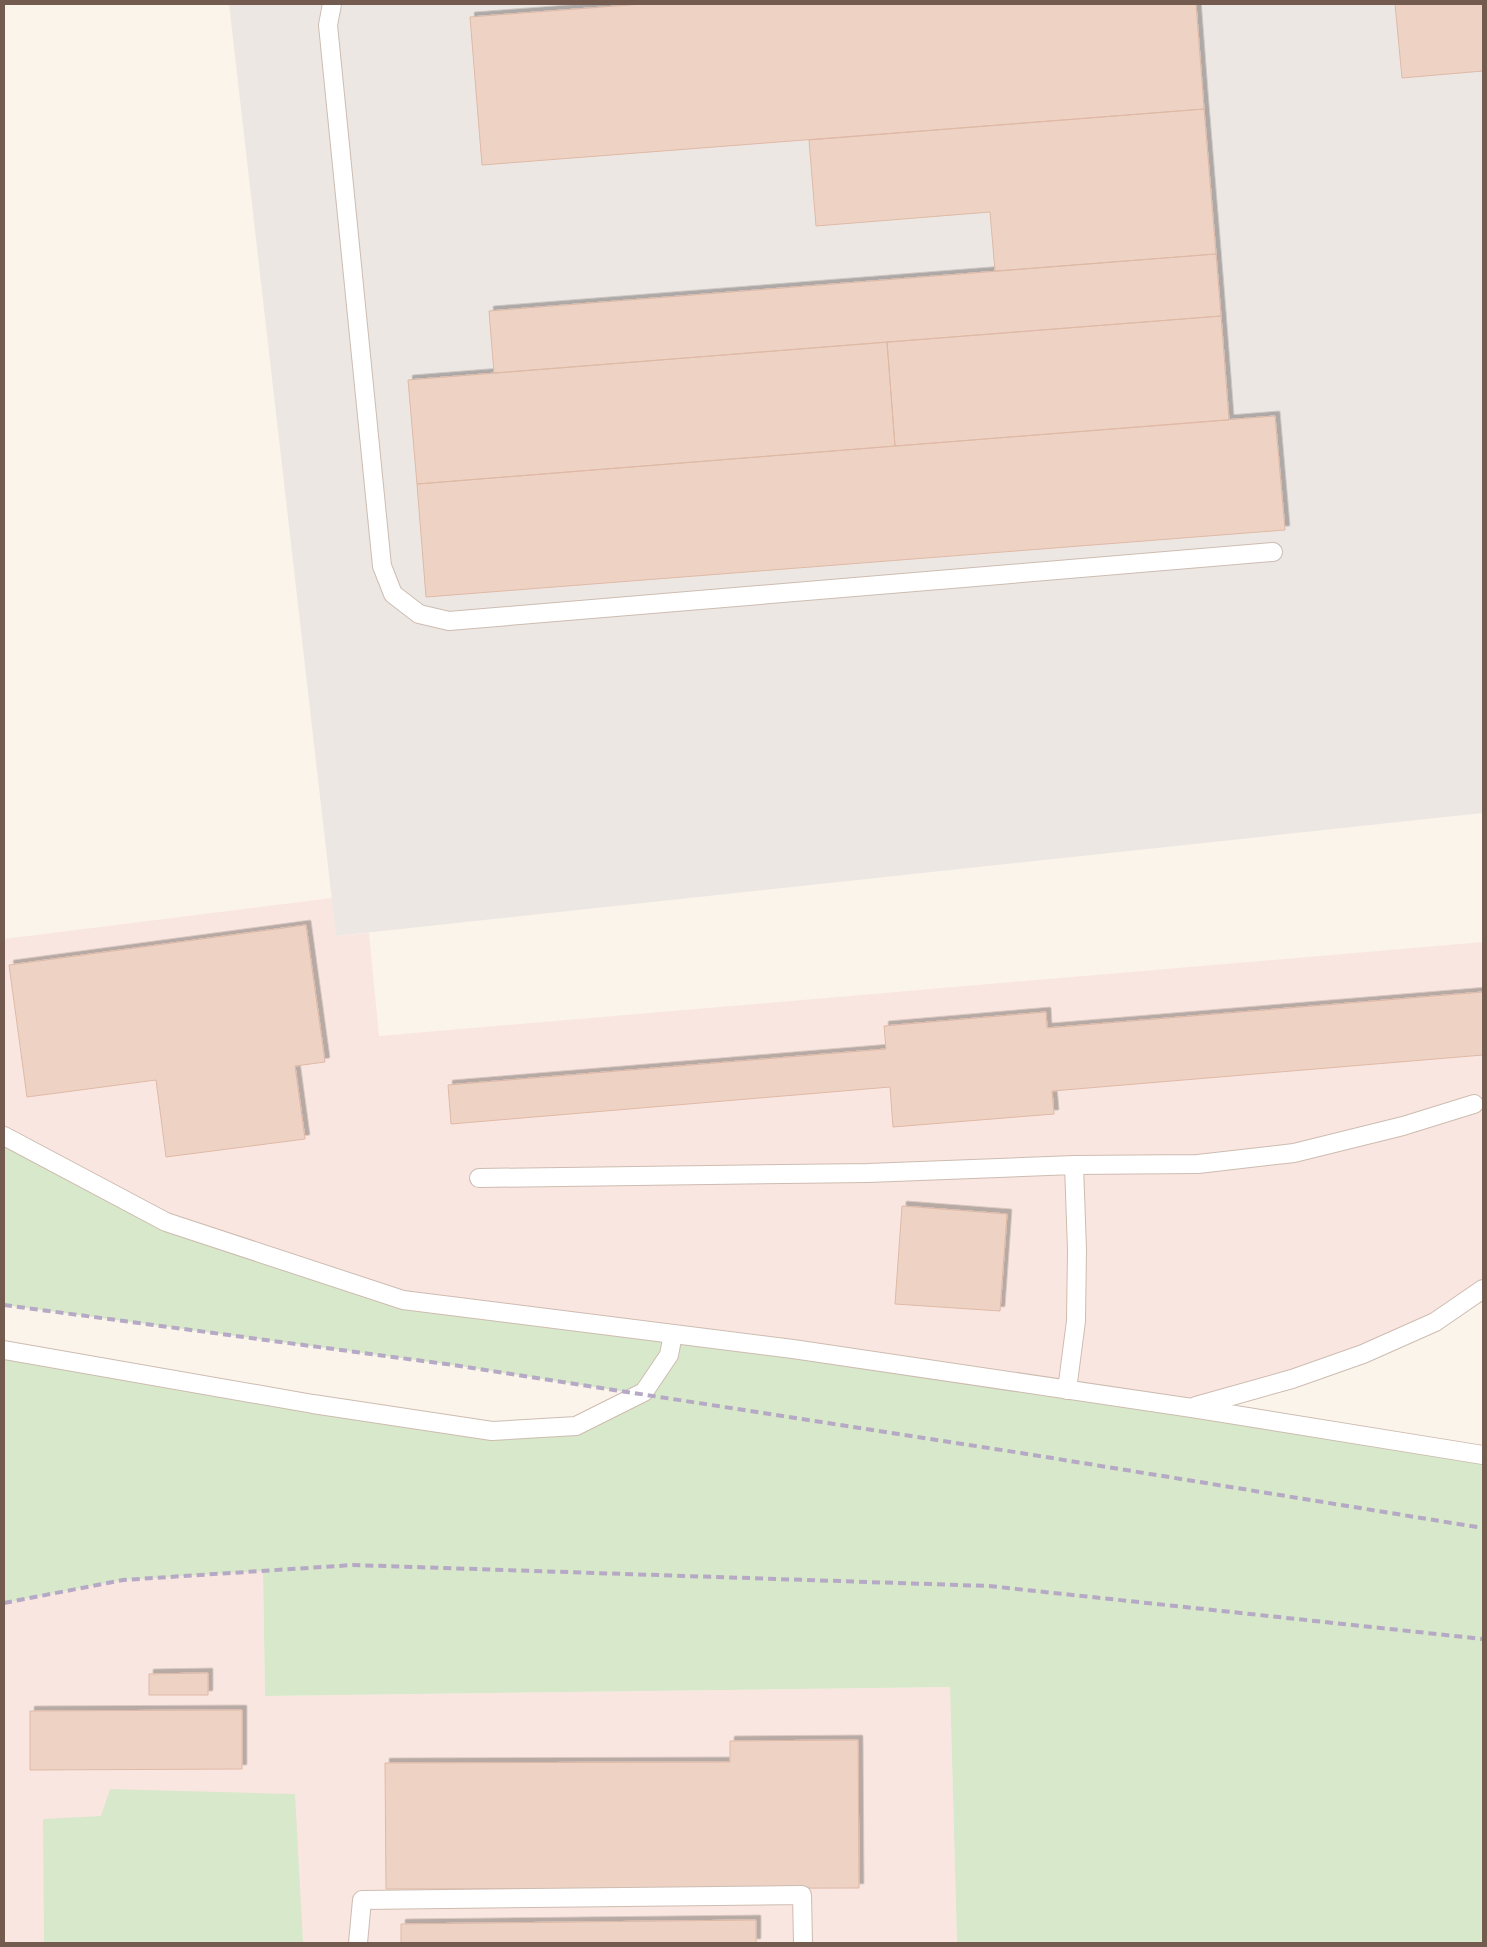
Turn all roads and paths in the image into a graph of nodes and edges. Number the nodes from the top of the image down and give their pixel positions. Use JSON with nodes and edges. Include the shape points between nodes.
{"nodes":[{"id":1,"x":332,"y":4,"type":"edge"},
{"id":2,"x":1273,"y":552,"type":"dead end"},
{"id":3,"x":1474,"y":1104,"type":"dead end"},
{"id":4,"x":4,"y":1136,"type":"edge"},
{"id":5,"x":1074,"y":1165,"type":"junction"},
{"id":6,"x":479,"y":1178,"type":"dead end"},
{"id":7,"x":1483,"y":1289,"type":"edge"},
{"id":8,"x":673,"y":1334,"type":"junction"},
{"id":9,"x":4,"y":1350,"type":"edge"},
{"id":10,"x":1067,"y":1390,"type":"junction"},
{"id":11,"x":1192,"y":1408,"type":"junction"},
{"id":12,"x":1483,"y":1454,"type":"edge"},
{"id":13,"x":358,"y":1943,"type":"edge"},
{"id":14,"x":802,"y":1943,"type":"edge"}],
"edges":[{"from":1,"to":2,"type":"lane","via":[[328,25],[382,566],[393,594],[419,614],[449,621]]},
{"from":3,"to":5,"type":"lane","via":[[1403,1126],[1294,1153],[1198,1164]]},
{"from":4,"to":8,"type":"lane","via":[[166,1222],[403,1300]]},
{"from":5,"to":6,"type":"lane","via":[[868,1173]]},
{"from":5,"to":10,"type":"lane","via":[[1076,1321]]},
{"from":7,"to":11,"type":"lane","via":[[1435,1322],[1363,1354]]},
{"from":8,"to":9,"type":"lane","via":[[669,1355],[644,1392],[576,1426],[492,1431],[313,1404]]},
{"from":8,"to":10,"type":"lane"},
{"from":10,"to":11,"type":"lane"},
{"from":11,"to":12,"type":"lane"},
{"from":13,"to":14,"type":"lane","via":[[362,1900],[802,1895]]}]}
